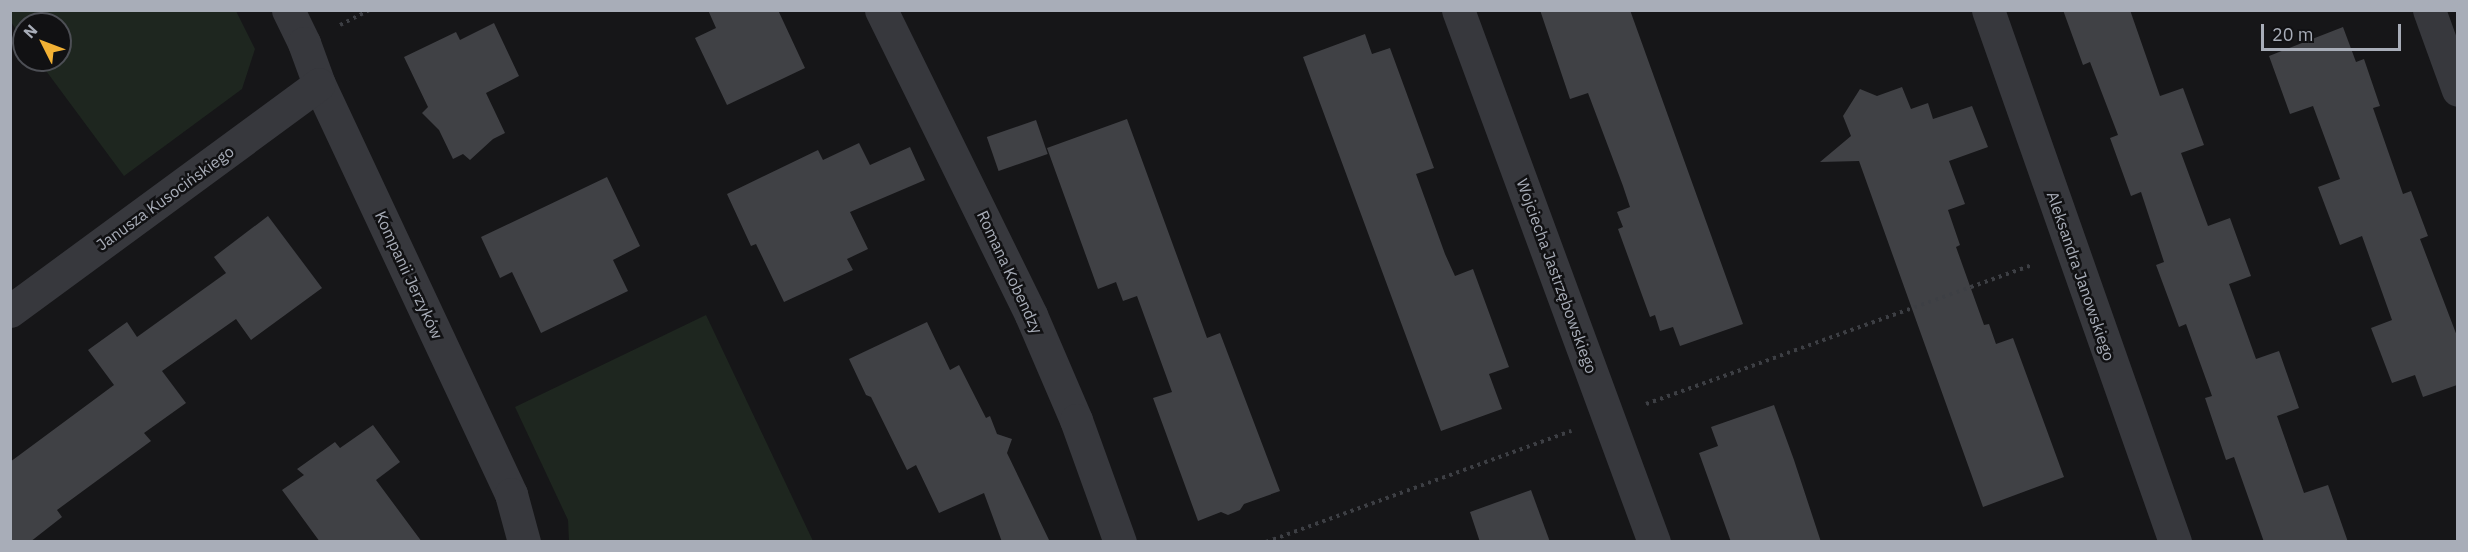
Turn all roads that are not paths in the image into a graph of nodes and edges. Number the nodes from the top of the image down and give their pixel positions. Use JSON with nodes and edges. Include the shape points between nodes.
{"nodes":[{"id":1,"x":288,"y":10,"type":"edge"},
{"id":2,"x":881,"y":10,"type":"edge"},
{"id":3,"x":1458,"y":10,"type":"edge"},
{"id":4,"x":1988,"y":10,"type":"edge"},
{"id":5,"x":2429,"y":10,"type":"edge"},
{"id":6,"x":319,"y":84,"type":"junction"},
{"id":7,"x":2457,"y":90,"type":"edge"},
{"id":8,"x":10,"y":311,"type":"edge"},
{"id":9,"x":524,"y":542,"type":"edge"},
{"id":10,"x":1120,"y":542,"type":"edge"},
{"id":11,"x":1654,"y":542,"type":"edge"},
{"id":12,"x":2175,"y":542,"type":"edge"}],
"edges":[{"from":1,"to":6,"type":"street","name":"Kompanii Jerzyków"},
{"from":2,"to":10,"type":"street","name":"Romana Kobendzy","via":[[1031,315],[1076,420]]},
{"from":3,"to":11,"type":"street","name":"Wojciecha Jastrzębowskiego"},
{"from":4,"to":12,"type":"street","name":"Aleksandra Janowskiego"},
{"from":5,"to":7,"type":"street"},
{"from":6,"to":8,"type":"street","name":"Janusza Kusocińskiego"},
{"from":6,"to":9,"type":"street","name":"Kompanii Jerzyków","via":[[511,494]]}]}
